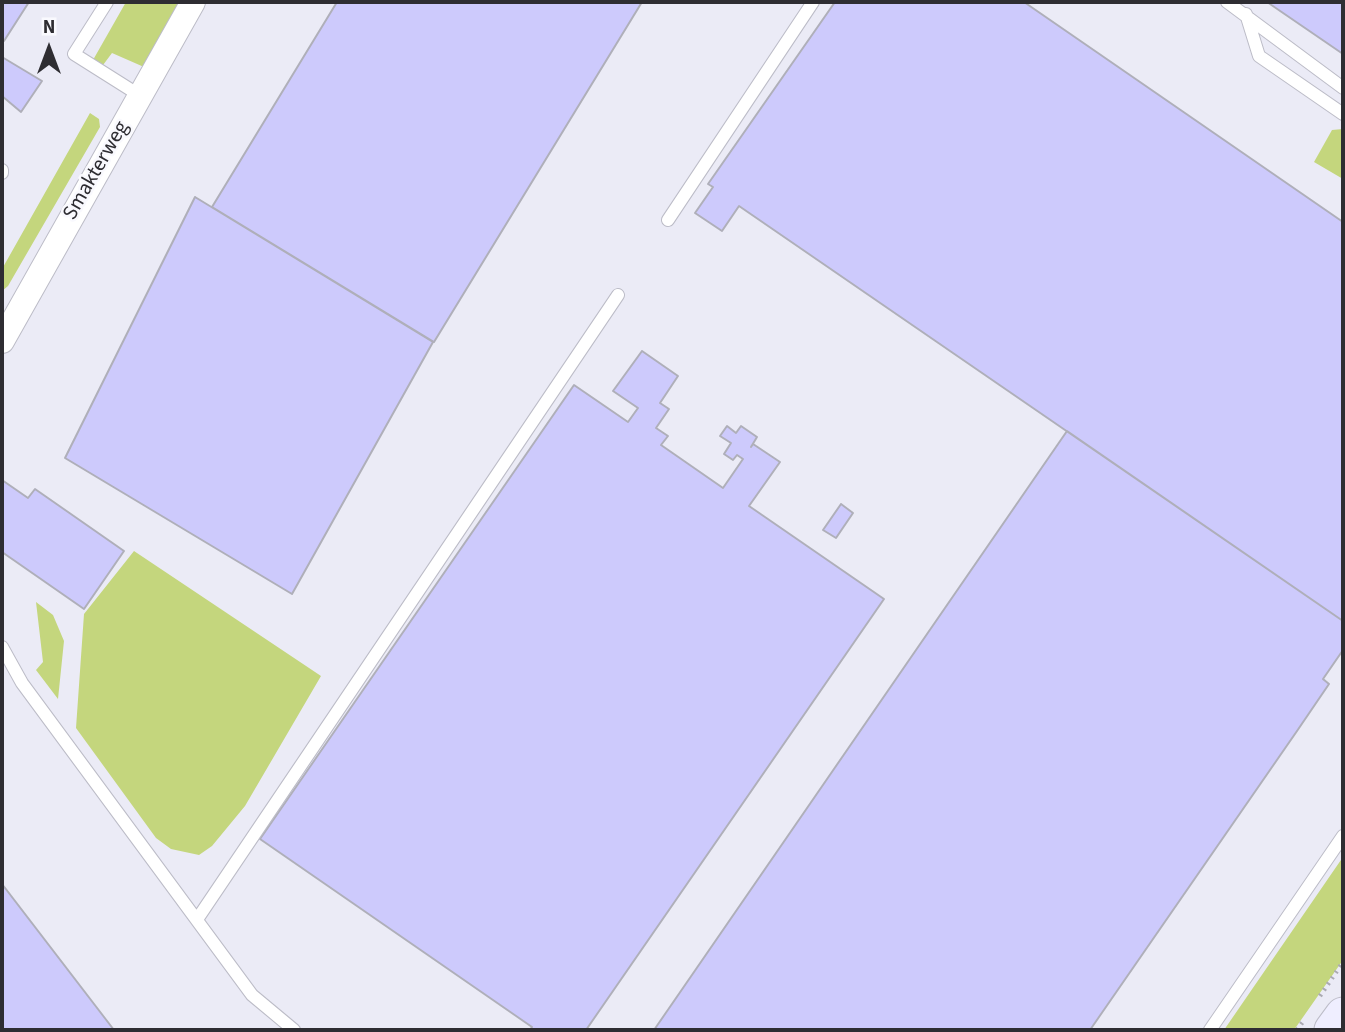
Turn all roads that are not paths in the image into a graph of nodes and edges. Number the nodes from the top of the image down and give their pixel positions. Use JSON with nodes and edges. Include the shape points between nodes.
{"nodes":[{"id":1,"x":107,"y":2,"type":"edge"},
{"id":2,"x":193,"y":2,"type":"edge"},
{"id":3,"x":813,"y":2,"type":"edge"},
{"id":4,"x":1227,"y":2,"type":"edge"},
{"id":5,"x":1246,"y":14,"type":"junction"},
{"id":6,"x":1343,"y":88,"type":"edge"},
{"id":7,"x":139,"y":95,"type":"junction"},
{"id":8,"x":1343,"y":114,"type":"edge"},
{"id":9,"x":668,"y":220,"type":"dead end"},
{"id":10,"x":618,"y":295,"type":"dead end"},
{"id":11,"x":2,"y":341,"type":"edge"},
{"id":12,"x":2,"y":647,"type":"edge"},
{"id":13,"x":1343,"y":836,"type":"edge"},
{"id":14,"x":198,"y":918,"type":"junction"},
{"id":15,"x":1343,"y":1015,"type":"edge"},
{"id":16,"x":294,"y":1030,"type":"edge"},
{"id":17,"x":1210,"y":1030,"type":"edge"},
{"id":18,"x":1332,"y":1030,"type":"edge"}],
"edges":[{"from":1,"to":7,"type":"lane","via":[[74,54]]},
{"from":2,"to":7,"type":"street","name":"Smakterweg"},
{"from":3,"to":9,"type":"lane"},
{"from":4,"to":5,"type":"lane"},
{"from":5,"to":6,"type":"lane"},
{"from":5,"to":8,"type":"lane","via":[[1259,56]]},
{"from":7,"to":11,"type":"street","name":"Smakterweg"},
{"from":10,"to":14,"type":"lane"},
{"from":12,"to":14,"type":"lane","via":[[22,683]]},
{"from":13,"to":17,"type":"lane"},
{"from":14,"to":16,"type":"lane","via":[[253,995]]},
{"from":15,"to":18,"type":"main road"}]}
